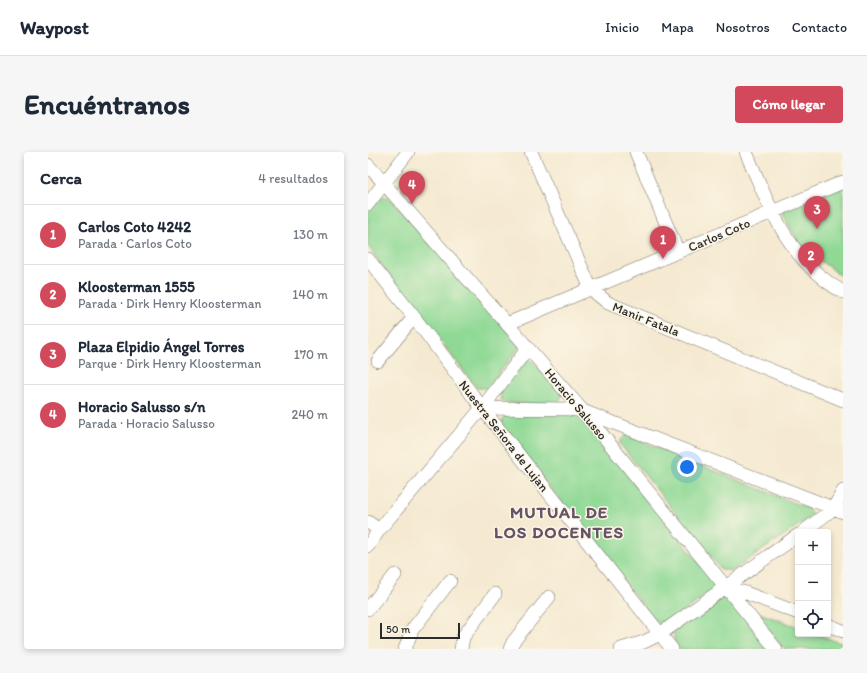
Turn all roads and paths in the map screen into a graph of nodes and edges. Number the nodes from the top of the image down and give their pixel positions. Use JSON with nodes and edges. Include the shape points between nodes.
{"nodes":[{"id":1,"x":408,"y":152,"type":"edge"},
{"id":2,"x":531,"y":152,"type":"edge"},
{"id":3,"x":636,"y":152,"type":"edge"},
{"id":4,"x":746,"y":152,"type":"edge"},
{"id":5,"x":368,"y":165,"type":"edge"},
{"id":6,"x":843,"y":182,"type":"edge"},
{"id":7,"x":384,"y":183,"type":"junction"},
{"id":8,"x":368,"y":204,"type":"edge"},
{"id":9,"x":772,"y":212,"type":"junction"},
{"id":10,"x":678,"y":252,"type":"junction"},
{"id":11,"x":368,"y":258,"type":"edge"},
{"id":12,"x":591,"y":289,"type":"junction"},
{"id":13,"x":843,"y":292,"type":"edge"},
{"id":14,"x":414,"y":317,"type":"junction"},
{"id":15,"x":507,"y":324,"type":"junction"},
{"id":16,"x":528,"y":348,"type":"junction"},
{"id":17,"x":378,"y":361,"type":"dead end"},
{"id":18,"x":843,"y":400,"type":"edge"},
{"id":19,"x":482,"y":408,"type":"junction"},
{"id":20,"x":584,"y":411,"type":"junction"},
{"id":21,"x":843,"y":491,"type":"edge"},
{"id":22,"x":839,"y":510,"type":"edge"},
{"id":23,"x":368,"y":522,"type":"edge"},
{"id":24,"x":808,"y":529,"type":"edge"},
{"id":25,"x":379,"y":530,"type":"junction"},
{"id":26,"x":795,"y":538,"type":"edge"},
{"id":27,"x":368,"y":546,"type":"edge"},
{"id":28,"x":395,"y":575,"type":"dead end"},
{"id":29,"x":450,"y":581,"type":"dead end"},
{"id":30,"x":725,"y":587,"type":"junction"},
{"id":31,"x":495,"y":594,"type":"dead end"},
{"id":32,"x":549,"y":597,"type":"dead end"},
{"id":33,"x":368,"y":609,"type":"edge"},
{"id":34,"x":795,"y":612,"type":"edge"},
{"id":35,"x":831,"y":626,"type":"edge"},
{"id":36,"x":843,"y":631,"type":"edge"},
{"id":37,"x":666,"y":644,"type":"edge"},
{"id":38,"x":405,"y":649,"type":"edge"},
{"id":39,"x":461,"y":649,"type":"edge"},
{"id":40,"x":510,"y":649,"type":"edge"},
{"id":41,"x":621,"y":649,"type":"edge"},
{"id":42,"x":776,"y":649,"type":"edge"}],
"edges":[{"from":1,"to":7,"type":"street"},
{"from":2,"to":12,"type":"street","name":"Manir Fatala"},
{"from":3,"to":10,"type":"street"},
{"from":4,"to":9,"type":"street"},
{"from":5,"to":7,"type":"street","name":"Horacio Salusso"},
{"from":6,"to":9,"type":"street","name":"Carlos Coto"},
{"from":7,"to":8,"type":"street"},
{"from":7,"to":15,"type":"street","name":"Horacio Salusso"},
{"from":9,"to":10,"type":"street","name":"Carlos Coto"},
{"from":9,"to":13,"type":"street","via":[[804,261],[832,286]]},
{"from":10,"to":12,"type":"street","name":"Carlos Coto"},
{"from":11,"to":14,"type":"street","name":"Nuestra Señora de Lujan"},
{"from":12,"to":15,"type":"street","name":"Carlos Coto"},
{"from":12,"to":18,"type":"street","name":"Manir Fatala","via":[[608,303]]},
{"from":14,"to":17,"type":"street"},
{"from":14,"to":19,"type":"street","name":"Nuestra Señora de Lujan"},
{"from":15,"to":16,"type":"street","name":"Horacio Salusso"},
{"from":16,"to":19,"type":"street"},
{"from":16,"to":20,"type":"street","name":"Horacio Salusso"},
{"from":19,"to":20,"type":"street"},
{"from":19,"to":25,"type":"street"},
{"from":19,"to":37,"type":"street","name":"Nuestra Señora de Lujan"},
{"from":20,"to":22,"type":"street"},
{"from":20,"to":30,"type":"street","name":"Horacio Salusso"},
{"from":21,"to":22,"type":"street"},
{"from":22,"to":24,"type":"street"},
{"from":23,"to":25,"type":"street"},
{"from":25,"to":27,"type":"street"},
{"from":26,"to":30,"type":"street"},
{"from":28,"to":33,"type":"street"},
{"from":29,"to":38,"type":"street","via":[[412,630]]},
{"from":30,"to":34,"type":"street"},
{"from":30,"to":37,"type":"street"},
{"from":30,"to":42,"type":"street","name":"Horacio Salusso"},
{"from":31,"to":39,"type":"street","via":[[463,637]]},
{"from":32,"to":40,"type":"street"},
{"from":35,"to":36,"type":"street"},
{"from":37,"to":41,"type":"street","via":[[644,642]]}]}
